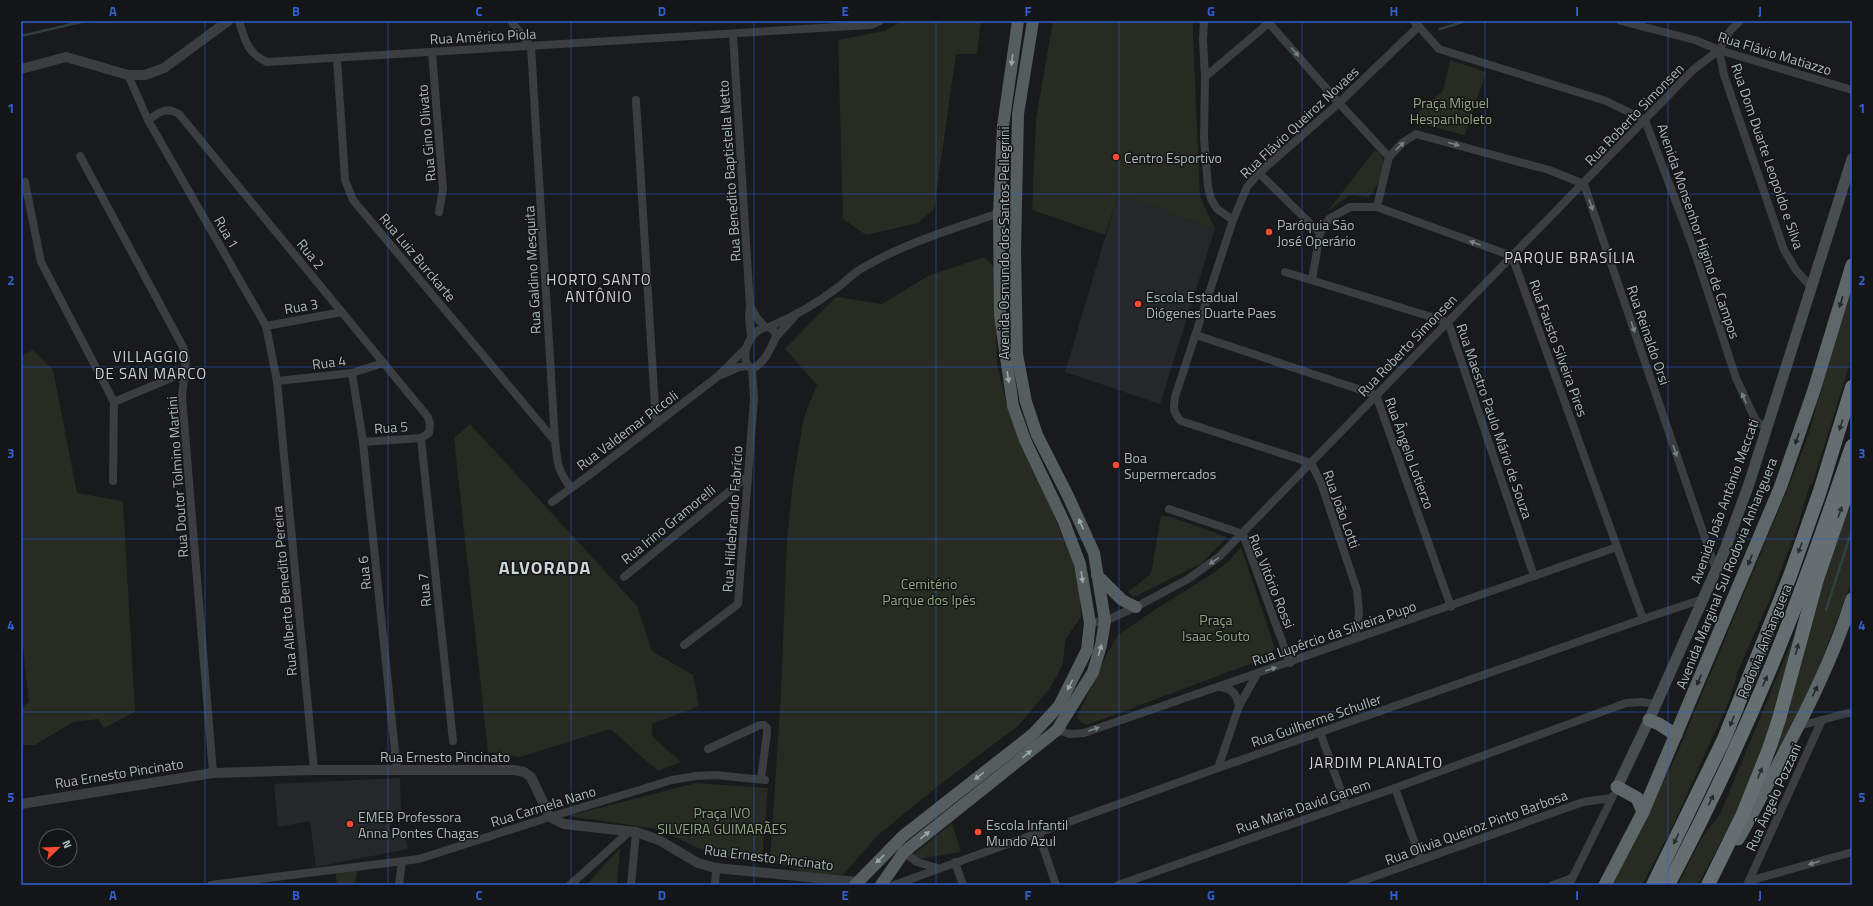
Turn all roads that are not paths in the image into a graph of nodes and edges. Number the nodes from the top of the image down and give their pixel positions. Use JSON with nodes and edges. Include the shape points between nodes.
{"nodes":[{"id":1,"x":228,"y":21,"type":"edge"},
{"id":2,"x":239,"y":21,"type":"edge"},
{"id":3,"x":511,"y":21,"type":"edge"},
{"id":4,"x":880,"y":21,"type":"edge"},
{"id":5,"x":1018,"y":21,"type":"edge"},
{"id":6,"x":1033,"y":21,"type":"edge"},
{"id":7,"x":1204,"y":21,"type":"edge"},
{"id":8,"x":1621,"y":21,"type":"edge"},
{"id":9,"x":1740,"y":21,"type":"edge"},
{"id":10,"x":1270,"y":22,"type":"edge"},
{"id":11,"x":834,"y":24,"type":"edge"},
{"id":12,"x":1416,"y":24,"type":"edge"},
{"id":13,"x":733,"y":34,"type":"junction"},
{"id":14,"x":531,"y":47,"type":"junction"},
{"id":15,"x":1719,"y":50,"type":"junction"},
{"id":16,"x":432,"y":52,"type":"junction"},
{"id":17,"x":337,"y":58,"type":"junction"},
{"id":18,"x":21,"y":69,"type":"edge"},
{"id":19,"x":128,"y":75,"type":"junction"},
{"id":20,"x":1206,"y":76,"type":"junction"},
{"id":21,"x":1852,"y":90,"type":"edge"},
{"id":22,"x":636,"y":100,"type":"dead end"},
{"id":23,"x":1338,"y":103,"type":"junction"},
{"id":24,"x":148,"y":120,"type":"junction"},
{"id":25,"x":1646,"y":120,"type":"junction"},
{"id":26,"x":80,"y":156,"type":"dead end"},
{"id":27,"x":1389,"y":157,"type":"junction"},
{"id":28,"x":1852,"y":159,"type":"edge"},
{"id":29,"x":1259,"y":173,"type":"junction"},
{"id":30,"x":25,"y":182,"type":"dead end"},
{"id":31,"x":1584,"y":184,"type":"junction"},
{"id":32,"x":1377,"y":207,"type":"junction"},
{"id":33,"x":439,"y":212,"type":"dead end"},
{"id":34,"x":999,"y":213,"type":"junction"},
{"id":35,"x":1233,"y":220,"type":"junction"},
{"id":36,"x":1016,"y":225,"type":"junction"},
{"id":37,"x":1320,"y":233,"type":"junction"},
{"id":38,"x":1512,"y":256,"type":"junction"},
{"id":39,"x":1852,"y":265,"type":"edge"},
{"id":40,"x":1285,"y":272,"type":"dead end"},
{"id":41,"x":1312,"y":280,"type":"junction"},
{"id":42,"x":1811,"y":287,"type":"junction"},
{"id":43,"x":750,"y":306,"type":"junction"},
{"id":44,"x":342,"y":312,"type":"junction"},
{"id":45,"x":796,"y":315,"type":"junction"},
{"id":46,"x":1448,"y":322,"type":"junction"},
{"id":47,"x":266,"y":326,"type":"junction"},
{"id":48,"x":767,"y":327,"type":"junction"},
{"id":49,"x":1196,"y":335,"type":"junction"},
{"id":50,"x":751,"y":336,"type":"junction"},
{"id":51,"x":776,"y":337,"type":"junction"},
{"id":52,"x":747,"y":347,"type":"junction"},
{"id":53,"x":383,"y":363,"type":"junction"},
{"id":54,"x":750,"y":368,"type":"junction"},
{"id":55,"x":185,"y":372,"type":"junction"},
{"id":56,"x":352,"y":373,"type":"junction"},
{"id":57,"x":717,"y":377,"type":"junction"},
{"id":58,"x":277,"y":381,"type":"junction"},
{"id":59,"x":1852,"y":388,"type":"edge"},
{"id":60,"x":1376,"y":395,"type":"junction"},
{"id":61,"x":114,"y":402,"type":"junction"},
{"id":62,"x":280,"y":410,"type":"joint"},
{"id":63,"x":1174,"y":413,"type":"joint"},
{"id":64,"x":656,"y":424,"type":"junction"},
{"id":65,"x":1767,"y":428,"type":"junction"},
{"id":66,"x":421,"y":438,"type":"junction"},
{"id":67,"x":555,"y":441,"type":"junction"},
{"id":68,"x":363,"y":442,"type":"junction"},
{"id":69,"x":1852,"y":446,"type":"edge"},
{"id":70,"x":1311,"y":463,"type":"junction"},
{"id":71,"x":748,"y":476,"type":"junction"},
{"id":72,"x":1852,"y":477,"type":"edge"},
{"id":73,"x":113,"y":481,"type":"dead end"},
{"id":74,"x":571,"y":488,"type":"junction"},
{"id":75,"x":552,"y":502,"type":"dead end"},
{"id":76,"x":1169,"y":509,"type":"dead end"},
{"id":77,"x":1243,"y":534,"type":"junction"},
{"id":78,"x":1617,"y":547,"type":"junction"},
{"id":79,"x":1716,"y":570,"type":"junction"},
{"id":80,"x":1097,"y":575,"type":"junction"},
{"id":81,"x":1534,"y":576,"type":"junction"},
{"id":82,"x":624,"y":577,"type":"dead end"},
{"id":83,"x":1703,"y":599,"type":"junction"},
{"id":84,"x":1852,"y":599,"type":"edge"},
{"id":85,"x":1136,"y":607,"type":"junction"},
{"id":86,"x":1451,"y":607,"type":"junction"},
{"id":87,"x":1643,"y":619,"type":"junction"},
{"id":88,"x":1105,"y":621,"type":"junction"},
{"id":89,"x":1090,"y":623,"type":"junction"},
{"id":90,"x":1355,"y":638,"type":"junction"},
{"id":91,"x":684,"y":645,"type":"dead end"},
{"id":92,"x":1290,"y":663,"type":"junction"},
{"id":93,"x":1256,"y":674,"type":"junction"},
{"id":94,"x":1219,"y":687,"type":"junction"},
{"id":95,"x":1060,"y":703,"type":"junction"},
{"id":96,"x":1656,"y":704,"type":"junction"},
{"id":97,"x":1239,"y":706,"type":"junction"},
{"id":98,"x":1852,"y":712,"type":"edge"},
{"id":99,"x":1649,"y":720,"type":"junction"},
{"id":100,"x":1822,"y":720,"type":"junction"},
{"id":101,"x":1799,"y":726,"type":"junction"},
{"id":102,"x":1057,"y":730,"type":"junction"},
{"id":103,"x":1320,"y":732,"type":"junction"},
{"id":104,"x":1676,"y":735,"type":"junction"},
{"id":105,"x":453,"y":741,"type":"dead end"},
{"id":106,"x":708,"y":749,"type":"dead end"},
{"id":107,"x":1218,"y":768,"type":"junction"},
{"id":108,"x":314,"y":770,"type":"junction"},
{"id":109,"x":397,"y":770,"type":"junction"},
{"id":110,"x":213,"y":773,"type":"junction"},
{"id":111,"x":1395,"y":788,"type":"junction"},
{"id":112,"x":1614,"y":793,"type":"junction"},
{"id":113,"x":21,"y":804,"type":"edge"},
{"id":114,"x":1346,"y":805,"type":"junction"},
{"id":115,"x":1643,"y":812,"type":"junction"},
{"id":116,"x":550,"y":817,"type":"junction"},
{"id":117,"x":633,"y":832,"type":"junction"},
{"id":118,"x":1038,"y":832,"type":"junction"},
{"id":119,"x":904,"y":852,"type":"junction"},
{"id":120,"x":1852,"y":852,"type":"edge"},
{"id":121,"x":1421,"y":860,"type":"junction"},
{"id":122,"x":402,"y":861,"type":"junction"},
{"id":123,"x":954,"y":862,"type":"junction"},
{"id":124,"x":716,"y":868,"type":"junction"},
{"id":125,"x":938,"y":868,"type":"junction"},
{"id":126,"x":578,"y":881,"type":"edge"},
{"id":127,"x":1571,"y":882,"type":"edge"},
{"id":128,"x":1748,"y":883,"type":"edge"},
{"id":129,"x":858,"y":884,"type":"edge"},
{"id":130,"x":211,"y":885,"type":"edge"},
{"id":131,"x":399,"y":885,"type":"edge"},
{"id":132,"x":570,"y":885,"type":"edge"},
{"id":133,"x":631,"y":885,"type":"edge"},
{"id":134,"x":715,"y":885,"type":"edge"},
{"id":135,"x":881,"y":885,"type":"edge"},
{"id":136,"x":894,"y":885,"type":"edge"},
{"id":137,"x":963,"y":885,"type":"edge"},
{"id":138,"x":1056,"y":885,"type":"edge"},
{"id":139,"x":1118,"y":885,"type":"edge"},
{"id":140,"x":1351,"y":885,"type":"edge"},
{"id":141,"x":1553,"y":885,"type":"edge"},
{"id":142,"x":1605,"y":885,"type":"edge"},
{"id":143,"x":1653,"y":885,"type":"edge"},
{"id":144,"x":1668,"y":885,"type":"edge"},
{"id":145,"x":1709,"y":885,"type":"edge"}],
"edges":[{"from":1,"to":19,"type":"street","via":[[164,68],[145,75]]},
{"from":2,"to":17,"type":"street","name":"Rua Américo Piola","via":[[244,39],[252,52],[267,62]]},
{"from":3,"to":14,"type":"street"},
{"from":4,"to":11,"type":"street","name":"Rua Américo Piola","via":[[871,25]]},
{"from":5,"to":34,"type":"main road","name":"Avenida Osmundo dos Santos Pellegrini","one_way":true,"via":[[1004,126]]},
{"from":6,"to":36,"type":"main road","name":"Avenida Osmundo dos Santos Pellegrini","via":[[1018,114]]},
{"from":7,"to":20,"type":"street"},
{"from":8,"to":15,"type":"street","name":"Rua Flávio Matiazzo","via":[[1695,40]]},
{"from":9,"to":15,"type":"street","via":[[1730,31]]},
{"from":10,"to":20,"type":"street"},
{"from":10,"to":23,"type":"street","one_way":true},
{"from":11,"to":13,"type":"street","name":"Rua Américo Piola"},
{"from":12,"to":23,"type":"street","name":"Rua Flávio Queiroz Novaes"},
{"from":12,"to":25,"type":"street","name":"Avenida Monsenhor Higino de Campos","via":[[1439,49],[1606,102]]},
{"from":13,"to":14,"type":"street","name":"Rua Américo Piola"},
{"from":13,"to":43,"type":"street","name":"Rua Benedito Baptistella Netto"},
{"from":14,"to":16,"type":"street","name":"Rua Américo Piola"},
{"from":14,"to":67,"type":"street","name":"Rua Galdino Mesquita"},
{"from":15,"to":21,"type":"street","name":"Rua Flávio Matiazzo"},
{"from":15,"to":25,"type":"street","name":"Rua Roberto Simonsen","via":[[1694,70]]},
{"from":15,"to":42,"type":"street","name":"Rua Dom Duarte Leopoldo e Silva","via":[[1724,75],[1784,250],[1796,270]]},
{"from":16,"to":17,"type":"street","name":"Rua Américo Piola"},
{"from":16,"to":33,"type":"street","name":"Rua Gino Olivato","via":[[444,189]]},
{"from":17,"to":67,"type":"street","name":"Rua Luiz Burckarte","via":[[345,180],[348,191]]},
{"from":18,"to":19,"type":"street","via":[[66,57]]},
{"from":19,"to":24,"type":"street","name":"Rua 1"},
{"from":20,"to":35,"type":"street","via":[[1204,138],[1208,187],[1217,209]]},
{"from":22,"to":64,"type":"street"},
{"from":23,"to":27,"type":"street"},
{"from":23,"to":29,"type":"street","name":"Rua Flávio Queiroz Novaes"},
{"from":24,"to":44,"type":"street","name":"Rua 2","via":[[169,109],[179,114]]},
{"from":24,"to":47,"type":"street","name":"Rua 1"},
{"from":25,"to":31,"type":"street","name":"Rua Roberto Simonsen"},
{"from":65,"to":25,"type":"street","name":"Avenida Monsenhor Higino de Campos","one_way":true,"via":[[1756,421],[1736,378],[1693,247]]},
{"from":26,"to":55,"type":"street","name":"Rua Doutor Tolmino Martini","via":[[183,347],[186,359]]},
{"from":27,"to":31,"type":"street","one_way":true,"via":[[1402,143],[1416,134],[1549,170]]},
{"from":27,"to":32,"type":"street"},
{"from":28,"to":42,"type":"main road","name":"Avenida João Antônio Meccati"},
{"from":29,"to":35,"type":"street","name":"Rua Flávio Queiroz Novaes","via":[[1247,187]]},
{"from":29,"to":37,"type":"street"},
{"from":30,"to":61,"type":"street","via":[[41,262]]},
{"from":31,"to":38,"type":"street","name":"Rua Roberto Simonsen"},
{"from":31,"to":79,"type":"street","name":"Rua Reinaldo Orsi","one_way":true},
{"from":32,"to":37,"type":"street","via":[[1355,206],[1341,211],[1329,219]]},
{"from":38,"to":32,"type":"street","one_way":true},
{"from":34,"to":36,"type":"main road","via":[[1010,212]]},
{"from":34,"to":45,"type":"street","via":[[905,246],[881,258],[859,270]]},
{"from":34,"to":89,"type":"main road","name":"Avenida Osmundo dos Santos Pellegrini","one_way":true,"via":[[1000,315],[1013,406],[1025,440],[1064,522],[1080,564]]},
{"from":35,"to":49,"type":"street","name":"Rua Flávio Queiroz Novaes"},
{"from":80,"to":36,"type":"main road","name":"Avenida Osmundo dos Santos Pellegrini","one_way":true,"via":[[1094,553],[1037,435],[1026,402],[1019,368],[1016,326]]},
{"from":37,"to":41,"type":"street"},
{"from":38,"to":46,"type":"street","name":"Rua Roberto Simonsen"},
{"from":38,"to":78,"type":"street","name":"Rua Fausto Silveira Pires"},
{"from":39,"to":104,"type":"highway","name":"Avenida Marginal Sul Rodovia Anhanguera","one_way":true,"via":[[1814,390],[1780,488]]},
{"from":40,"to":41,"type":"street","name":"Rua Maestro Paulo Mário de Souza"},
{"from":41,"to":46,"type":"street","name":"Rua Maestro Paulo Mário de Souza"},
{"from":42,"to":65,"type":"main road","name":"Avenida João Antônio Meccati"},
{"from":43,"to":48,"type":"street","via":[[757,318]]},
{"from":43,"to":50,"type":"street","name":"Rua Benedito Baptistella Netto"},
{"from":44,"to":47,"type":"street","name":"Rua 3"},
{"from":44,"to":53,"type":"street","name":"Rua 2"},
{"from":45,"to":48,"type":"street"},
{"from":45,"to":51,"type":"street"},
{"from":46,"to":60,"type":"street","name":"Rua Roberto Simonsen"},
{"from":46,"to":81,"type":"street","name":"Rua Maestro Paulo Mário de Souza"},
{"from":47,"to":58,"type":"street","name":"Rua 1"},
{"from":48,"to":50,"type":"street","via":[[760,328]]},
{"from":48,"to":51,"type":"street","via":[[775,332]]},
{"from":49,"to":60,"type":"street","name":"Rua Ângelo Lotierzo"},
{"from":49,"to":63,"type":"street","name":"Rua Flávio Queiroz Novaes","via":[[1175,396]]},
{"from":50,"to":52,"type":"street"},
{"from":51,"to":54,"type":"street","via":[[763,361],[758,366]]},
{"from":52,"to":54,"type":"street","name":"Rua Hildebrando Fabrício","via":[[745,360]]},
{"from":52,"to":57,"type":"street","name":"Rua Valdemar Piccoli"},
{"from":53,"to":56,"type":"street","name":"Rua 4"},
{"from":53,"to":66,"type":"street","name":"Rua 2","via":[[428,417],[429,433]]},
{"from":54,"to":57,"type":"street","name":"Rua Valdemar Piccoli","via":[[739,367]]},
{"from":54,"to":71,"type":"street","name":"Rua Hildebrando Fabrício","via":[[754,399]]},
{"from":55,"to":61,"type":"street"},
{"from":55,"to":110,"type":"street","name":"Rua Doutor Tolmino Martini","via":[[182,396]]},
{"from":56,"to":58,"type":"street","name":"Rua 4"},
{"from":56,"to":68,"type":"street","name":"Rua 6"},
{"from":57,"to":64,"type":"street","name":"Rua Valdemar Piccoli"},
{"from":58,"to":62,"type":"street","name":"Rua 1"},
{"from":59,"to":143,"type":"highway","name":"Rodovia Anhanguera","one_way":true,"via":[[1788,582],[1724,739]]},
{"from":60,"to":70,"type":"street","name":"Rua Roberto Simonsen"},
{"from":60,"to":86,"type":"street","name":"Rua Ângelo Lotierzo"},
{"from":61,"to":73,"type":"street"},
{"from":62,"to":108,"type":"street","name":"Rua Alberto Benedito Pereira"},
{"from":63,"to":70,"type":"street","name":"Rua João Lotti","via":[[1181,421]]},
{"from":64,"to":74,"type":"street","name":"Rua Valdemar Piccoli"},
{"from":65,"to":79,"type":"main road","name":"Avenida João Antônio Meccati"},
{"from":66,"to":68,"type":"street","name":"Rua 5"},
{"from":66,"to":105,"type":"street","name":"Rua 7"},
{"from":67,"to":74,"type":"street","name":"Rua Galdino Mesquita","via":[[559,469]]},
{"from":68,"to":109,"type":"street","name":"Rua 6"},
{"from":144,"to":69,"type":"highway","name":"Rodovia Anhanguera","one_way":true,"via":[[1688,849],[1750,717],[1809,570]]},
{"from":70,"to":77,"type":"street","name":"Rua Roberto Simonsen"},
{"from":70,"to":90,"type":"street","name":"Rua João Lotti","via":[[1357,590],[1359,614]]},
{"from":71,"to":82,"type":"street","name":"Rua Irino Gramorelli"},
{"from":71,"to":91,"type":"street","name":"Rua Hildebrando Fabrício","via":[[738,604]]},
{"from":145,"to":72,"type":"highway","one_way":true,"via":[[1770,749],[1817,579]]},
{"from":74,"to":75,"type":"street","name":"Rua Valdemar Piccoli"},
{"from":76,"to":77,"type":"street","name":"Rua Vitório Rossi"},
{"from":77,"to":85,"type":"street","name":"Rua Roberto Simonsen","one_way":true,"via":[[1220,556],[1188,579]]},
{"from":77,"to":92,"type":"street","name":"Rua Vitório Rossi"},
{"from":78,"to":81,"type":"street","name":"Rua Lupércio da Silveira Pupo"},
{"from":78,"to":87,"type":"street","name":"Rua Fausto Silveira Pires"},
{"from":79,"to":83,"type":"main road","name":"Avenida João Antônio Meccati"},
{"from":80,"to":85,"type":"main road","via":[[1122,600]]},
{"from":80,"to":88,"type":"main road","name":"Avenida Osmundo dos Santos Pellegrini"},
{"from":81,"to":86,"type":"street","name":"Rua Lupércio da Silveira Pupo"},
{"from":83,"to":87,"type":"street","name":"Rua Guilherme Schuller"},
{"from":83,"to":96,"type":"main road","name":"Avenida João Antônio Meccati"},
{"from":101,"to":84,"type":"highway","one_way":true,"via":[[1845,622]]},
{"from":85,"to":88,"type":"street","name":"Rua Roberto Simonsen"},
{"from":86,"to":90,"type":"street","name":"Rua Lupércio da Silveira Pupo"},
{"from":87,"to":103,"type":"street","name":"Rua Guilherme Schuller"},
{"from":88,"to":89,"type":"street","name":"Rua Roberto Simonsen"},
{"from":102,"to":88,"type":"main road","name":"Avenida Osmundo dos Santos Pellegrini","one_way":true,"via":[[1093,672]]},
{"from":89,"to":95,"type":"main road","name":"Avenida Osmundo dos Santos Pellegrini","one_way":true,"via":[[1087,650]]},
{"from":90,"to":92,"type":"street","name":"Rua Lupércio da Silveira Pupo"},
{"from":93,"to":92,"type":"street","name":"Rua Lupércio da Silveira Pupo","one_way":true},
{"from":93,"to":94,"type":"street","name":"Rua Lupércio da Silveira Pupo"},
{"from":93,"to":97,"type":"street"},
{"from":94,"to":97,"type":"street","via":[[1229,688],[1234,692]]},
{"from":102,"to":94,"type":"street","name":"Rua Lupércio da Silveira Pupo","one_way":true,"via":[[1070,734],[1084,733]]},
{"from":95,"to":102,"type":"main road","via":[[1055,716]]},
{"from":95,"to":129,"type":"main road","name":"Avenida Osmundo dos Santos Pellegrini","one_way":true,"via":[[1033,734],[903,836]]},
{"from":96,"to":99,"type":"main road","name":"Avenida João Antônio Meccati"},
{"from":96,"to":111,"type":"street","name":"Rua Maria David Ganem","via":[[1626,703]]},
{"from":97,"to":107,"type":"street"},
{"from":98,"to":100,"type":"street"},
{"from":99,"to":104,"type":"highway"},
{"from":99,"to":112,"type":"main road","name":"Avenida João Antônio Meccati"},
{"from":100,"to":101,"type":"street"},
{"from":100,"to":128,"type":"street","name":"Rua Ângelo Pozzani"},
{"from":101,"to":145,"type":"highway","via":[[1741,834]]},
{"from":119,"to":102,"type":"main road","name":"Avenida Osmundo dos Santos Pellegrini","one_way":true},
{"from":103,"to":107,"type":"street","name":"Rua Guilherme Schuller"},
{"from":103,"to":114,"type":"street"},
{"from":104,"to":115,"type":"highway","name":"Avenida Marginal Sul Rodovia Anhanguera"},
{"from":106,"to":116,"type":"street","name":"Rua Carmela Nano","via":[[764,725],[767,733],[763,780],[716,775],[672,780]]},
{"from":107,"to":118,"type":"street","name":"Rua Guilherme Schuller"},
{"from":108,"to":109,"type":"street","name":"Rua Ernesto Pincinato"},
{"from":108,"to":110,"type":"street","name":"Rua Ernesto Pincinato"},
{"from":109,"to":116,"type":"street","name":"Rua Ernesto Pincinato","via":[[492,769],[524,772],[530,777]]},
{"from":110,"to":113,"type":"street","name":"Rua Ernesto Pincinato"},
{"from":111,"to":114,"type":"street","name":"Rua Maria David Ganem"},
{"from":111,"to":121,"type":"street"},
{"from":112,"to":115,"type":"highway","via":[[1637,798]]},
{"from":112,"to":121,"type":"street","name":"Rua Olivia Queiroz Pinto Barbosa"},
{"from":112,"to":127,"type":"street","name":"Avenida João Antônio Meccati"},
{"from":114,"to":139,"type":"street","name":"Rua Maria David Ganem"},
{"from":115,"to":142,"type":"highway","name":"Avenida Marginal Sul Rodovia Anhanguera"},
{"from":116,"to":117,"type":"street","name":"Rua Ernesto Pincinato","via":[[564,824]]},
{"from":116,"to":122,"type":"street","name":"Rua Carmela Nano","via":[[419,859]]},
{"from":117,"to":124,"type":"street","name":"Rua Ernesto Pincinato","via":[[659,840],[698,863]]},
{"from":117,"to":126,"type":"street"},
{"from":117,"to":133,"type":"street"},
{"from":118,"to":123,"type":"street","name":"Rua Guilherme Schuller"},
{"from":118,"to":138,"type":"street"},
{"from":119,"to":125,"type":"street","via":[[917,862]]},
{"from":119,"to":135,"type":"main road","name":"Avenida Osmundo dos Santos Pellegrini"},
{"from":120,"to":128,"type":"street","one_way":true},
{"from":121,"to":140,"type":"street","name":"Rua Olivia Queiroz Pinto Barbosa"},
{"from":122,"to":130,"type":"street","name":"Rua Carmela Nano"},
{"from":122,"to":131,"type":"street"},
{"from":123,"to":125,"type":"street","name":"Rua Guilherme Schuller"},
{"from":123,"to":137,"type":"street"},
{"from":124,"to":129,"type":"street","name":"Rua Ernesto Pincinato"},
{"from":124,"to":134,"type":"street"},
{"from":125,"to":136,"type":"street","name":"Rua Guilherme Schuller"},
{"from":126,"to":132,"type":"street"},
{"from":127,"to":141,"type":"street"}]}
